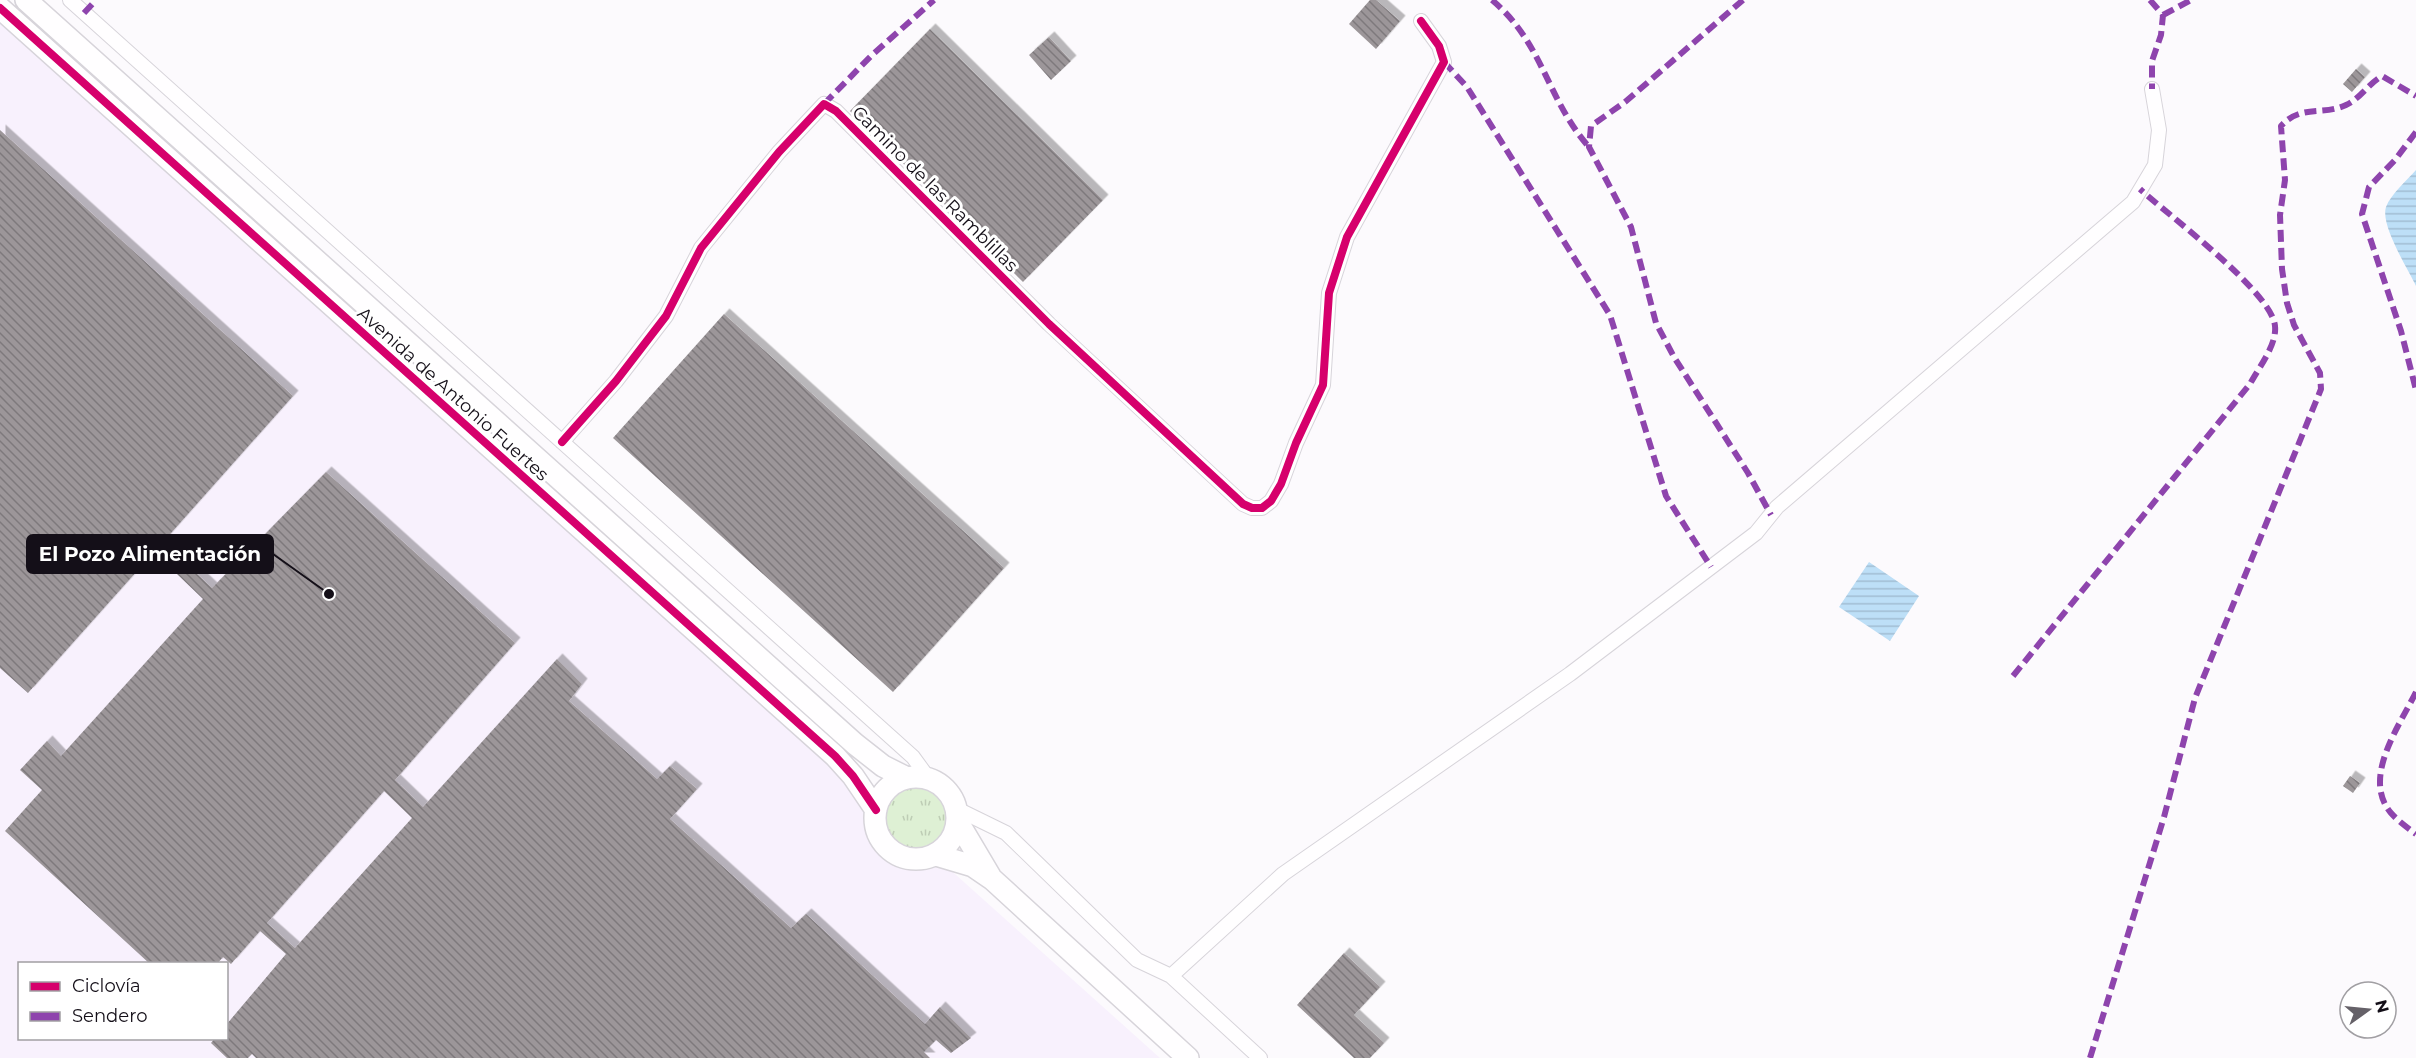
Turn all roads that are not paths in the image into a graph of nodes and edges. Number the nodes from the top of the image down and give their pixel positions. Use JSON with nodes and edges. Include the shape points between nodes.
{"nodes":[{"id":1,"x":26,"y":0,"type":"edge"},
{"id":2,"x":70,"y":0,"type":"edge"},
{"id":3,"x":0,"y":8,"type":"edge"},
{"id":4,"x":1421,"y":21,"type":"dead end"},
{"id":5,"x":2152,"y":89,"type":"dead end"},
{"id":6,"x":562,"y":442,"type":"junction"},
{"id":7,"x":907,"y":778,"type":"junction"},
{"id":8,"x":929,"y":779,"type":"junction"},
{"id":9,"x":876,"y":810,"type":"junction"},
{"id":10,"x":957,"y":816,"type":"junction"},
{"id":11,"x":936,"y":855,"type":"junction"},
{"id":12,"x":992,"y":879,"type":"junction"},
{"id":13,"x":1171,"y":976,"type":"junction"},
{"id":14,"x":1188,"y":1058,"type":"edge"},
{"id":15,"x":1260,"y":1058,"type":"edge"}],
"edges":[{"from":1,"to":7,"type":"main road","name":"Avenida de Antonio Fuertes","via":[[855,744],[883,766]]},
{"from":2,"to":6,"type":"street","name":"Avenida de Antonio Fuertes"},
{"from":3,"to":9,"type":"main road","name":"Avenida de Antonio Fuertes","via":[[835,756]]},
{"from":4,"to":6,"type":"street","name":"Camino de las Ramblillas","via":[[1439,46],[1444,62],[1347,237],[1329,293],[1323,385],[1281,484],[1262,508],[1244,504],[1201,465],[1049,324],[836,111],[824,104],[701,248],[666,316]]},
{"from":5,"to":13,"type":"street","via":[[2159,130],[2155,165],[2133,202],[1777,507],[1756,533],[1570,674],[1283,874]]},
{"from":6,"to":8,"type":"street","name":"Avenida de Antonio Fuertes","via":[[913,757]]},
{"from":7,"to":8,"type":"main road"},
{"from":7,"to":9,"type":"main road","via":[[887,790]]},
{"from":8,"to":10,"type":"main road","via":[[951,796]]},
{"from":9,"to":11,"type":"main road","via":[[879,836],[887,847],[910,859]]},
{"from":10,"to":11,"type":"main road","via":[[950,841]]},
{"from":10,"to":12,"type":"main road"},
{"from":10,"to":13,"type":"street","via":[[1006,832],[1137,960]]},
{"from":11,"to":12,"type":"main road","via":[[973,866]]},
{"from":12,"to":14,"type":"main road"},
{"from":13,"to":15,"type":"street"}]}
